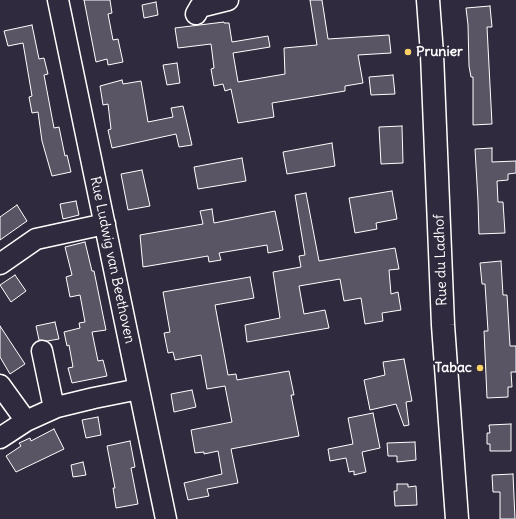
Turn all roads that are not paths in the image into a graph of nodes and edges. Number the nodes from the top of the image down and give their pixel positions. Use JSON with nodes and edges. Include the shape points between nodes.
{"nodes":[{"id":1,"x":58,"y":0,"type":"edge"},
{"id":2,"x":228,"y":0,"type":"edge"},
{"id":3,"x":428,"y":0,"type":"edge"},
{"id":4,"x":196,"y":14,"type":"dead end"},
{"id":5,"x":104,"y":224,"type":"junction"},
{"id":6,"x":0,"y":264,"type":"edge"},
{"id":7,"x":42,"y":351,"type":"dead end"},
{"id":8,"x":0,"y":386,"type":"edge"},
{"id":9,"x":139,"y":389,"type":"junction"},
{"id":10,"x":54,"y":408,"type":"junction"},
{"id":11,"x":26,"y":421,"type":"junction"},
{"id":12,"x":0,"y":438,"type":"edge"},
{"id":13,"x":166,"y":519,"type":"edge"},
{"id":14,"x":457,"y":519,"type":"edge"}],
"edges":[{"from":1,"to":5,"type":"street","name":"Rue Ludwig van Beethoven"},
{"from":2,"to":4,"type":"street","via":[[200,7]]},
{"from":3,"to":14,"type":"main road","name":"Rue du Ladhof","via":[[443,326]]},
{"from":5,"to":6,"type":"street","via":[[36,239]]},
{"from":5,"to":9,"type":"street","name":"Rue Ludwig van Beethoven"},
{"from":7,"to":10,"type":"street"},
{"from":8,"to":11,"type":"street"},
{"from":9,"to":10,"type":"street"},
{"from":9,"to":13,"type":"street","name":"Rue Ludwig van Beethoven"},
{"from":10,"to":11,"type":"street"},
{"from":11,"to":12,"type":"street"}]}
